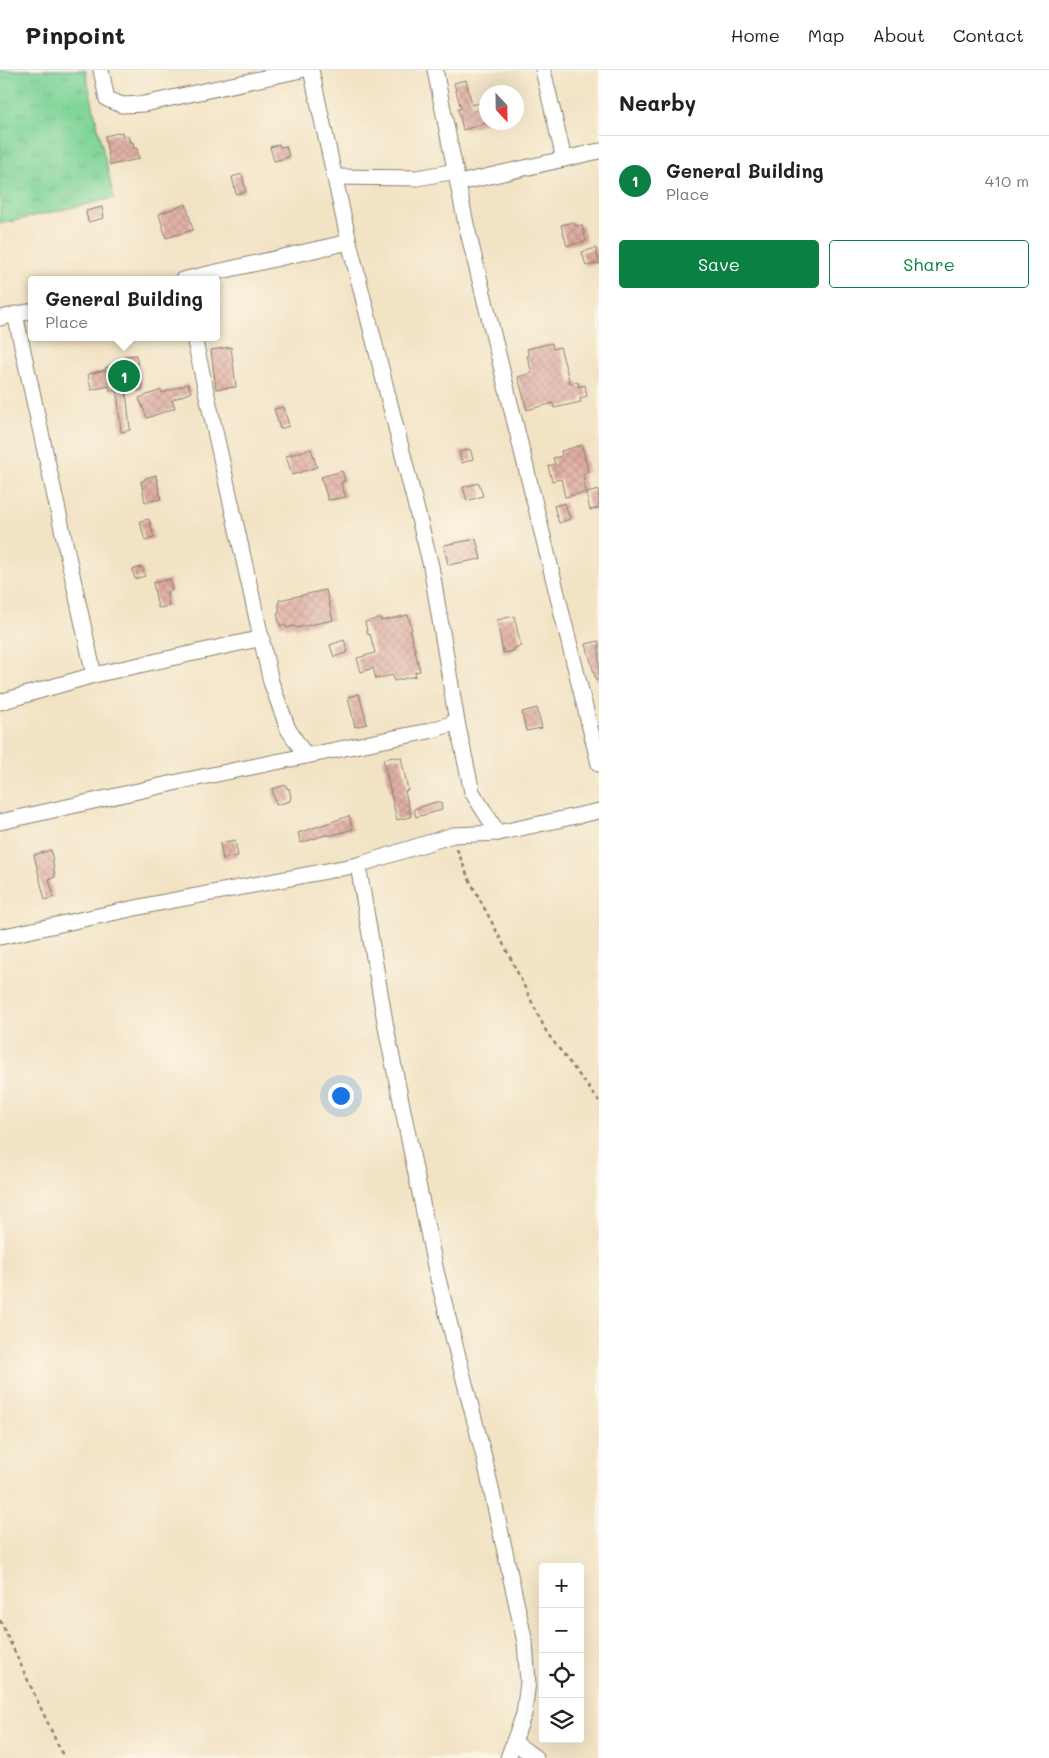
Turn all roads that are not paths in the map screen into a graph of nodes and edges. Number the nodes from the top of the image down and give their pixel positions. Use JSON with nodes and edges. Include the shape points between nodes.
{"nodes":[{"id":1,"x":101,"y":70,"type":"edge"},
{"id":2,"x":301,"y":70,"type":"edge"},
{"id":3,"x":311,"y":70,"type":"edge"},
{"id":4,"x":435,"y":70,"type":"edge"},
{"id":5,"x":543,"y":70,"type":"edge"},
{"id":6,"x":599,"y":151,"type":"edge"},
{"id":7,"x":564,"y":159,"type":"junction"},
{"id":8,"x":335,"y":177,"type":"junction"},
{"id":9,"x":457,"y":177,"type":"junction"},
{"id":10,"x":349,"y":242,"type":"junction"},
{"id":11,"x":200,"y":276,"type":"edge"},
{"id":12,"x":28,"y":312,"type":"edge"},
{"id":13,"x":16,"y":314,"type":"junction"},
{"id":14,"x":0,"y":318,"type":"edge"},
{"id":15,"x":195,"y":341,"type":"edge"},
{"id":16,"x":262,"y":638,"type":"junction"},
{"id":17,"x":94,"y":675,"type":"junction"},
{"id":18,"x":0,"y":702,"type":"edge"},
{"id":19,"x":457,"y":722,"type":"junction"},
{"id":20,"x":306,"y":756,"type":"junction"},
{"id":21,"x":599,"y":764,"type":"edge"},
{"id":22,"x":599,"y":811,"type":"edge"},
{"id":23,"x":0,"y":822,"type":"edge"},
{"id":24,"x":498,"y":833,"type":"junction"},
{"id":25,"x":358,"y":865,"type":"junction"},
{"id":26,"x":0,"y":937,"type":"edge"},
{"id":27,"x":514,"y":1742,"type":"junction"},
{"id":28,"x":508,"y":1758,"type":"edge"},
{"id":29,"x":536,"y":1758,"type":"edge"}],
"edges":[{"from":1,"to":2,"type":"street","via":[[107,99],[122,105],[144,104]]},
{"from":3,"to":8,"type":"street"},
{"from":4,"to":9,"type":"street"},
{"from":5,"to":7,"type":"street"},
{"from":6,"to":7,"type":"street"},
{"from":7,"to":9,"type":"street"},
{"from":8,"to":9,"type":"street"},
{"from":8,"to":10,"type":"street"},
{"from":9,"to":21,"type":"street"},
{"from":10,"to":11,"type":"street"},
{"from":10,"to":19,"type":"street","via":[[431,566]]},
{"from":12,"to":13,"type":"street"},
{"from":13,"to":14,"type":"street"},
{"from":13,"to":17,"type":"street"},
{"from":15,"to":16,"type":"street"},
{"from":16,"to":17,"type":"street"},
{"from":16,"to":20,"type":"street","via":[[279,708]]},
{"from":17,"to":18,"type":"street"},
{"from":19,"to":20,"type":"street","via":[[429,731]]},
{"from":19,"to":24,"type":"street","via":[[472,792]]},
{"from":20,"to":23,"type":"street"},
{"from":22,"to":24,"type":"street"},
{"from":24,"to":25,"type":"street","via":[[453,835]]},
{"from":25,"to":26,"type":"street"},
{"from":25,"to":27,"type":"street","via":[[436,1270],[484,1457],[525,1642],[528,1682],[524,1714]]},
{"from":27,"to":28,"type":"street"},
{"from":27,"to":29,"type":"street"}]}
